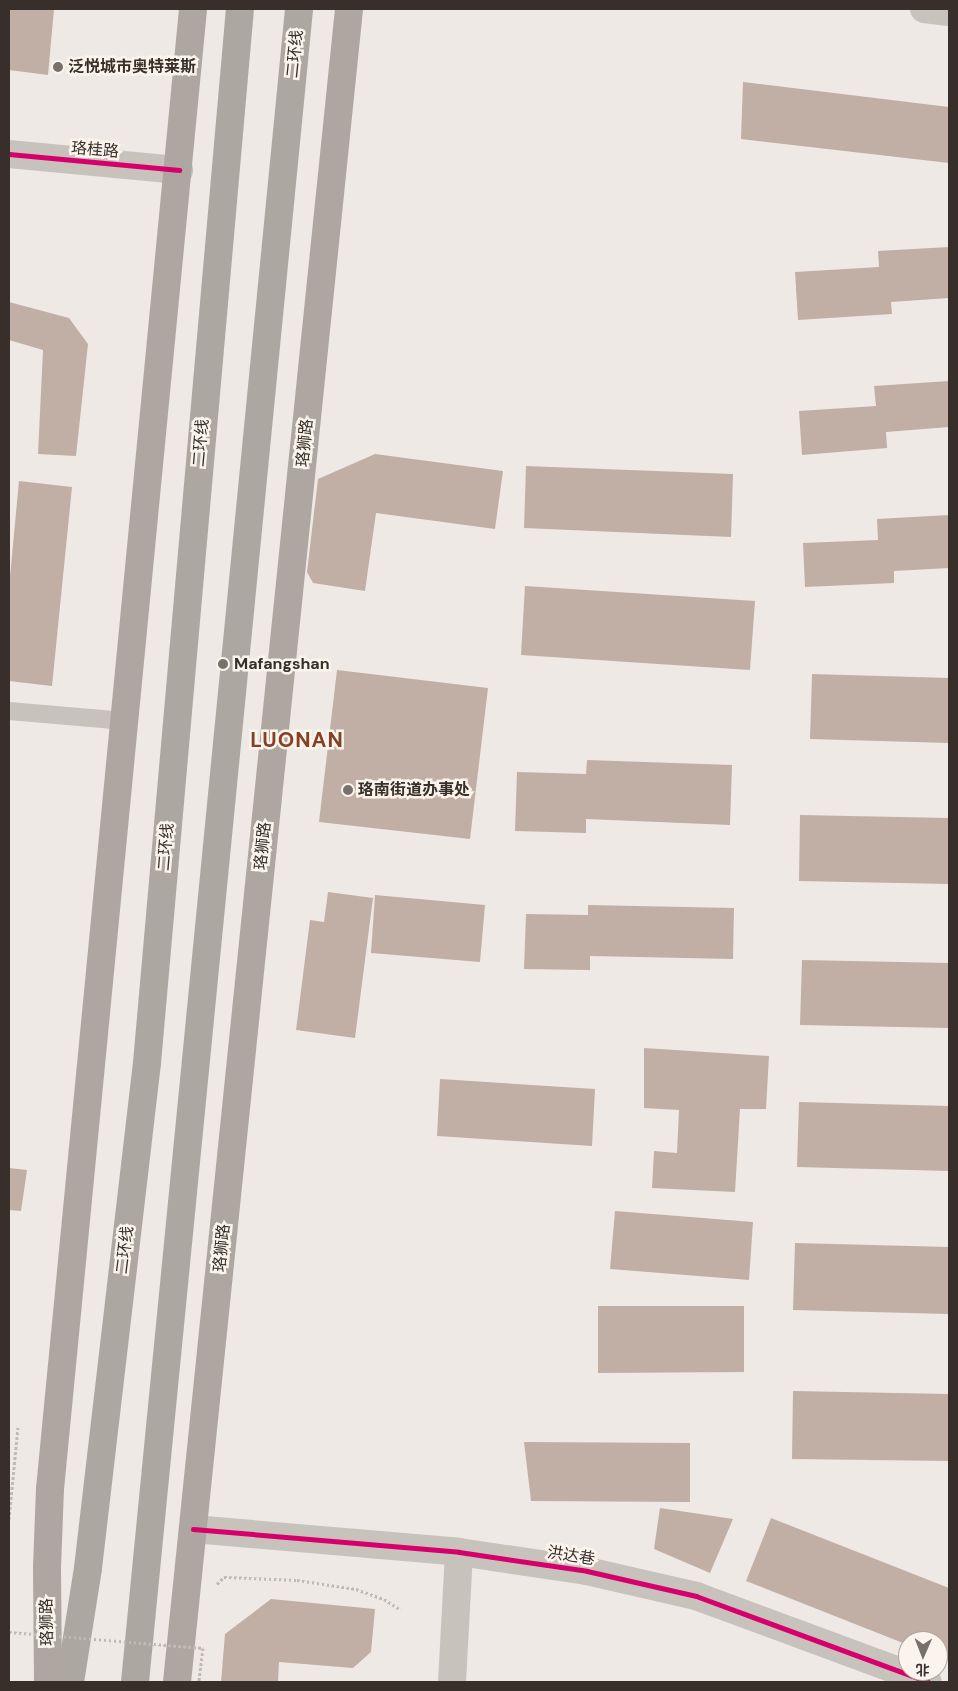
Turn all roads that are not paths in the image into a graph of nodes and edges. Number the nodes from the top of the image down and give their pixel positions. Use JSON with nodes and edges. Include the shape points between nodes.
{"nodes":[{"id":1,"x":193,"y":9,"type":"edge"},
{"id":2,"x":240,"y":9,"type":"edge"},
{"id":3,"x":299,"y":9,"type":"edge"},
{"id":4,"x":349,"y":9,"type":"edge"},
{"id":5,"x":924,"y":9,"type":"edge"},
{"id":6,"x":949,"y":12,"type":"edge"},
{"id":7,"x":9,"y":154,"type":"edge"},
{"id":8,"x":179,"y":170,"type":"junction"},
{"id":9,"x":9,"y":711,"type":"edge"},
{"id":10,"x":126,"y":721,"type":"junction"},
{"id":11,"x":193,"y":1529,"type":"junction"},
{"id":12,"x":459,"y":1552,"type":"junction"},
{"id":13,"x":48,"y":1682,"type":"edge"},
{"id":14,"x":70,"y":1682,"type":"edge"},
{"id":15,"x":135,"y":1682,"type":"edge"},
{"id":16,"x":176,"y":1682,"type":"edge"},
{"id":17,"x":452,"y":1682,"type":"edge"},
{"id":18,"x":928,"y":1682,"type":"edge"}],
"edges":[{"from":1,"to":8,"type":"main road","name":"珞狮路"},
{"from":2,"to":14,"type":"highway","name":"二环线","via":[[147,1063],[88,1568]]},
{"from":3,"to":15,"type":"highway","name":"二环线"},
{"from":4,"to":11,"type":"main road","name":"珞狮路"},
{"from":5,"to":6,"type":"street"},
{"from":7,"to":8,"type":"street","name":"珞桂路"},
{"from":8,"to":10,"type":"main road","name":"珞狮路"},
{"from":9,"to":10,"type":"lane"},
{"from":10,"to":13,"type":"main road","name":"珞狮路","via":[[50,1489]]},
{"from":11,"to":12,"type":"street","name":"洪达巷"},
{"from":11,"to":16,"type":"main road","name":"珞狮路"},
{"from":12,"to":17,"type":"street"},
{"from":12,"to":18,"type":"street","name":"洪达巷","via":[[587,1571],[696,1596]]}]}
